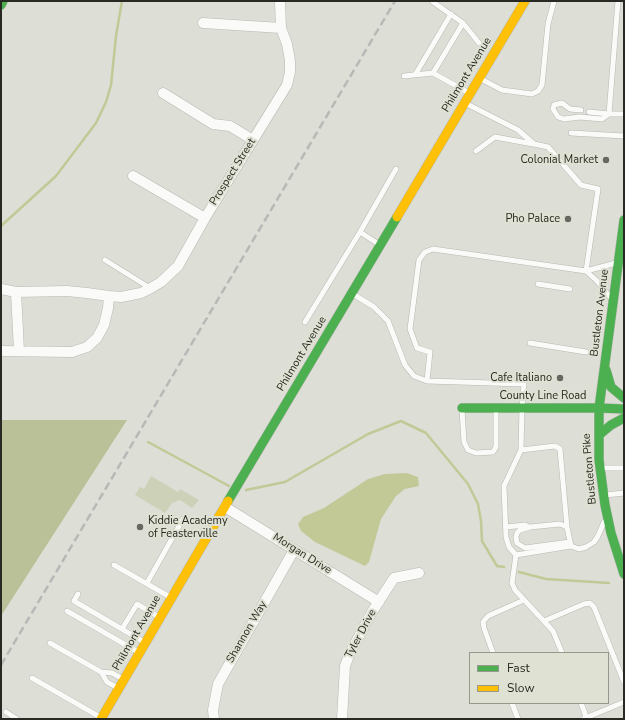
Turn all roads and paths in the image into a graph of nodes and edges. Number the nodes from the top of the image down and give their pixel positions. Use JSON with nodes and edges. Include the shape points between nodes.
{"nodes":[{"id":1,"x":3,"y":1,"type":"edge"},
{"id":2,"x":280,"y":1,"type":"edge"},
{"id":3,"x":525,"y":1,"type":"edge"},
{"id":4,"x":554,"y":1,"type":"edge"},
{"id":5,"x":618,"y":1,"type":"edge"},
{"id":6,"x":433,"y":2,"type":"edge"},
{"id":7,"x":1,"y":6,"type":"edge"},
{"id":8,"x":451,"y":14,"type":"junction"},
{"id":9,"x":203,"y":23,"type":"dead end"},
{"id":10,"x":463,"y":23,"type":"junction"},
{"id":11,"x":281,"y":28,"type":"junction"},
{"id":12,"x":478,"y":43,"type":"dead end"},
{"id":13,"x":433,"y":73,"type":"junction"},
{"id":14,"x":416,"y":75,"type":"junction"},
{"id":15,"x":404,"y":76,"type":"dead end"},
{"id":16,"x":479,"y":78,"type":"junction"},
{"id":17,"x":163,"y":93,"type":"dead end"},
{"id":18,"x":470,"y":93,"type":"junction"},
{"id":19,"x":464,"y":102,"type":"junction"},
{"id":20,"x":582,"y":110,"type":"dead end"},
{"id":21,"x":590,"y":112,"type":"dead end"},
{"id":22,"x":609,"y":114,"type":"junction"},
{"id":23,"x":624,"y":114,"type":"edge"},
{"id":24,"x":571,"y":133,"type":"dead end"},
{"id":25,"x":624,"y":136,"type":"edge"},
{"id":26,"x":253,"y":140,"type":"junction"},
{"id":27,"x":534,"y":144,"type":"junction"},
{"id":28,"x":476,"y":151,"type":"dead end"},
{"id":29,"x":396,"y":170,"type":"dead end"},
{"id":30,"x":133,"y":176,"type":"dead end"},
{"id":31,"x":205,"y":218,"type":"junction"},
{"id":32,"x":624,"y":220,"type":"edge"},
{"id":33,"x":360,"y":232,"type":"junction"},
{"id":34,"x":623,"y":242,"type":"edge"},
{"id":35,"x":380,"y":245,"type":"junction"},
{"id":36,"x":105,"y":260,"type":"dead end"},
{"id":37,"x":621,"y":263,"type":"edge"},
{"id":38,"x":586,"y":271,"type":"junction"},
{"id":39,"x":538,"y":284,"type":"dead end"},
{"id":40,"x":151,"y":288,"type":"junction"},
{"id":41,"x":1,"y":289,"type":"edge"},
{"id":42,"x":570,"y":289,"type":"dead end"},
{"id":43,"x":16,"y":292,"type":"junction"},
{"id":44,"x":352,"y":293,"type":"junction"},
{"id":45,"x":109,"y":296,"type":"junction"},
{"id":46,"x":614,"y":301,"type":"junction"},
{"id":47,"x":305,"y":322,"type":"dead end"},
{"id":48,"x":530,"y":343,"type":"dead end"},
{"id":49,"x":1,"y":351,"type":"edge"},
{"id":50,"x":20,"y":352,"type":"junction"},
{"id":51,"x":586,"y":352,"type":"dead end"},
{"id":52,"x":605,"y":367,"type":"junction"},
{"id":53,"x":427,"y":381,"type":"junction"},
{"id":54,"x":624,"y":398,"type":"edge"},
{"id":55,"x":462,"y":408,"type":"joint"},
{"id":56,"x":496,"y":408,"type":"junction"},
{"id":57,"x":522,"y":408,"type":"junction"},
{"id":58,"x":599,"y":408,"type":"junction"},
{"id":59,"x":624,"y":409,"type":"edge"},
{"id":60,"x":624,"y":418,"type":"edge"},
{"id":61,"x":599,"y":435,"type":"junction"},
{"id":62,"x":522,"y":450,"type":"junction"},
{"id":63,"x":600,"y":468,"type":"junction"},
{"id":64,"x":624,"y":468,"type":"edge"},
{"id":65,"x":624,"y":493,"type":"edge"},
{"id":66,"x":603,"y":496,"type":"junction"},
{"id":67,"x":225,"y":507,"type":"junction"},
{"id":68,"x":607,"y":514,"type":"junction"},
{"id":69,"x":566,"y":516,"type":"junction"},
{"id":70,"x":183,"y":519,"type":"dead end"},
{"id":71,"x":560,"y":524,"type":"junction"},
{"id":72,"x":506,"y":527,"type":"junction"},
{"id":73,"x":530,"y":527,"type":"junction"},
{"id":74,"x":568,"y":527,"type":"junction"},
{"id":75,"x":571,"y":544,"type":"junction"},
{"id":76,"x":294,"y":550,"type":"junction"},
{"id":77,"x":620,"y":551,"type":"edge"},
{"id":78,"x":516,"y":555,"type":"junction"},
{"id":79,"x":114,"y":565,"type":"dead end"},
{"id":80,"x":419,"y":573,"type":"dead end"},
{"id":81,"x":624,"y":574,"type":"edge"},
{"id":82,"x":147,"y":583,"type":"junction"},
{"id":83,"x":78,"y":594,"type":"dead end"},
{"id":84,"x":171,"y":597,"type":"junction"},
{"id":85,"x":524,"y":600,"type":"junction"},
{"id":86,"x":379,"y":602,"type":"junction"},
{"id":87,"x":67,"y":611,"type":"dead end"},
{"id":88,"x":159,"y":617,"type":"junction"},
{"id":89,"x":544,"y":621,"type":"junction"},
{"id":90,"x":122,"y":629,"type":"junction"},
{"id":91,"x":50,"y":643,"type":"dead end"},
{"id":92,"x":145,"y":643,"type":"junction"},
{"id":93,"x":139,"y":652,"type":"junction"},
{"id":94,"x":493,"y":652,"type":"edge"},
{"id":95,"x":562,"y":652,"type":"edge"},
{"id":96,"x":100,"y":672,"type":"junction"},
{"id":97,"x":32,"y":678,"type":"dead end"},
{"id":98,"x":123,"y":680,"type":"junction"},
{"id":99,"x":624,"y":682,"type":"edge"},
{"id":100,"x":118,"y":688,"type":"junction"},
{"id":101,"x":624,"y":702,"type":"edge"},
{"id":102,"x":512,"y":704,"type":"edge"},
{"id":103,"x":581,"y":704,"type":"edge"},
{"id":104,"x":6,"y":712,"type":"dead end"},
{"id":105,"x":101,"y":718,"type":"edge"},
{"id":106,"x":586,"y":718,"type":"edge"},
{"id":107,"x":17,"y":719,"type":"edge"},
{"id":108,"x":214,"y":719,"type":"edge"},
{"id":109,"x":342,"y":719,"type":"edge"},
{"id":110,"x":518,"y":719,"type":"edge"}],
"edges":[{"from":1,"to":7,"type":"main road"},
{"from":2,"to":11,"type":"street","name":"Prospect Street"},
{"from":3,"to":16,"type":"main road","name":"Philmont Avenue"},
{"from":4,"to":16,"type":"lane","via":[[548,24],[542,84],[538,91],[532,94],[502,90]]},
{"from":5,"to":22,"type":"lane"},
{"from":6,"to":8,"type":"lane"},
{"from":8,"to":10,"type":"lane"},
{"from":8,"to":14,"type":"lane"},
{"from":9,"to":11,"type":"street"},
{"from":10,"to":12,"type":"lane"},
{"from":10,"to":13,"type":"lane"},
{"from":11,"to":26,"type":"street","name":"Prospect Street","via":[[290,61],[287,85]]},
{"from":13,"to":14,"type":"lane"},
{"from":13,"to":18,"type":"lane"},
{"from":14,"to":15,"type":"lane"},
{"from":16,"to":18,"type":"main road","name":"Philmont Avenue"},
{"from":17,"to":26,"type":"street","via":[[213,124],[230,126]]},
{"from":18,"to":19,"type":"main road","name":"Philmont Avenue"},
{"from":19,"to":27,"type":"lane","via":[[518,130]]},
{"from":19,"to":35,"type":"main road","name":"Philmont Avenue"},
{"from":20,"to":22,"type":"lane","via":[[570,109],[562,103],[553,109],[558,117],[564,119],[602,119]]},
{"from":21,"to":22,"type":"lane"},
{"from":22,"to":23,"type":"lane"},
{"from":24,"to":25,"type":"lane"},
{"from":26,"to":31,"type":"street","name":"Prospect Street"},
{"from":27,"to":28,"type":"lane","via":[[495,137]]},
{"from":27,"to":38,"type":"lane","via":[[548,147],[581,185],[598,189]]},
{"from":29,"to":33,"type":"lane"},
{"from":30,"to":31,"type":"street"},
{"from":31,"to":40,"type":"street","name":"Prospect Street","via":[[178,266]]},
{"from":32,"to":34,"type":"main road","name":"Bustleton Avenue"},
{"from":33,"to":35,"type":"lane"},
{"from":33,"to":47,"type":"lane"},
{"from":34,"to":37,"type":"main road","name":"Bustleton Avenue"},
{"from":35,"to":44,"type":"main road","name":"Philmont Avenue"},
{"from":36,"to":40,"type":"lane"},
{"from":37,"to":38,"type":"lane"},
{"from":37,"to":46,"type":"main road","name":"Bustleton Avenue"},
{"from":38,"to":46,"type":"lane"},
{"from":38,"to":53,"type":"lane","via":[[433,249],[425,252],[419,260],[410,329],[417,348],[430,352]]},
{"from":39,"to":42,"type":"lane"},
{"from":40,"to":45,"type":"street","name":"Prospect Street","via":[[121,297]]},
{"from":41,"to":43,"type":"street","name":"Prospect Street"},
{"from":43,"to":45,"type":"street","name":"Prospect Street","via":[[67,291]]},
{"from":43,"to":50,"type":"street"},
{"from":44,"to":53,"type":"lane","via":[[374,307],[388,321],[404,365],[414,376]]},
{"from":44,"to":67,"type":"main road","name":"Philmont Avenue"},
{"from":45,"to":50,"type":"street","via":[[104,325],[97,338],[87,347],[72,352]]},
{"from":46,"to":52,"type":"main road","name":"Bustleton Avenue"},
{"from":48,"to":51,"type":"lane"},
{"from":49,"to":50,"type":"street"},
{"from":52,"to":54,"type":"main road","via":[[611,387]]},
{"from":52,"to":58,"type":"main road","name":"Bustleton Avenue"},
{"from":53,"to":57,"type":"lane","via":[[524,384]]},
{"from":55,"to":56,"type":"main road","name":"County Line Road"},
{"from":55,"to":56,"type":"lane","via":[[464,442],[468,450],[476,453],[493,452],[496,447]]},
{"from":56,"to":57,"type":"main road","name":"County Line Road"},
{"from":57,"to":58,"type":"main road","name":"County Line Road"},
{"from":57,"to":62,"type":"lane"},
{"from":58,"to":59,"type":"main road","name":"County Line Road"},
{"from":58,"to":61,"type":"main road","name":"Bustleton Pike"},
{"from":60,"to":61,"type":"main road"},
{"from":61,"to":63,"type":"main road","name":"Bustleton Pike"},
{"from":62,"to":69,"type":"lane","via":[[555,446],[560,449]]},
{"from":62,"to":72,"type":"lane","via":[[504,486]]},
{"from":63,"to":64,"type":"lane"},
{"from":63,"to":66,"type":"main road","name":"Bustleton Pike"},
{"from":65,"to":66,"type":"lane"},
{"from":66,"to":68,"type":"main road","name":"Bustleton Pike"},
{"from":67,"to":76,"type":"street","name":"Morgan Drive"},
{"from":67,"to":84,"type":"main road","name":"Philmont Avenue"},
{"from":68,"to":75,"type":"lane","via":[[594,542],[579,549]]},
{"from":68,"to":77,"type":"main road","name":"Bustleton Pike"},
{"from":69,"to":71,"type":"lane"},
{"from":69,"to":74,"type":"lane"},
{"from":70,"to":82,"type":"lane"},
{"from":71,"to":73,"type":"lane"},
{"from":71,"to":74,"type":"lane"},
{"from":72,"to":73,"type":"lane"},
{"from":72,"to":78,"type":"lane","via":[[509,547]]},
{"from":73,"to":75,"type":"lane","via":[[520,530],[516,537],[517,542],[525,548]]},
{"from":74,"to":75,"type":"lane"},
{"from":75,"to":78,"type":"lane"},
{"from":76,"to":86,"type":"street","name":"Morgan Drive"},
{"from":76,"to":108,"type":"street","name":"Shannon Way","via":[[218,684],[213,710]]},
{"from":77,"to":81,"type":"main road","name":"Bustleton Pike"},
{"from":78,"to":85,"type":"lane","via":[[512,583]]},
{"from":79,"to":82,"type":"lane"},
{"from":80,"to":86,"type":"street","name":"Tyler Drive","via":[[394,578]]},
{"from":82,"to":84,"type":"lane"},
{"from":83,"to":90,"type":"lane","via":[[74,600]]},
{"from":84,"to":88,"type":"main road","name":"Philmont Avenue"},
{"from":85,"to":89,"type":"lane"},
{"from":85,"to":94,"type":"lane","via":[[488,616],[483,622]]},
{"from":86,"to":109,"type":"street","name":"Tyler Drive","via":[[345,666]]},
{"from":87,"to":93,"type":"lane"},
{"from":88,"to":90,"type":"lane","via":[[137,604]]},
{"from":88,"to":92,"type":"main road","name":"Philmont Avenue"},
{"from":89,"to":95,"type":"lane","via":[[553,631]]},
{"from":89,"to":99,"type":"lane","via":[[590,603],[594,607]]},
{"from":90,"to":92,"type":"lane"},
{"from":91,"to":96,"type":"lane"},
{"from":92,"to":93,"type":"main road","name":"Philmont Avenue"},
{"from":93,"to":98,"type":"main road","name":"Philmont Avenue"},
{"from":96,"to":98,"type":"lane","via":[[112,673]]},
{"from":96,"to":100,"type":"lane","via":[[108,682]]},
{"from":97,"to":105,"type":"lane"},
{"from":98,"to":100,"type":"main road","name":"Philmont Avenue"},
{"from":100,"to":105,"type":"main road","name":"Philmont Avenue"},
{"from":101,"to":106,"type":"lane"},
{"from":102,"to":110,"type":"lane"},
{"from":103,"to":106,"type":"lane"},
{"from":104,"to":107,"type":"lane"}]}
